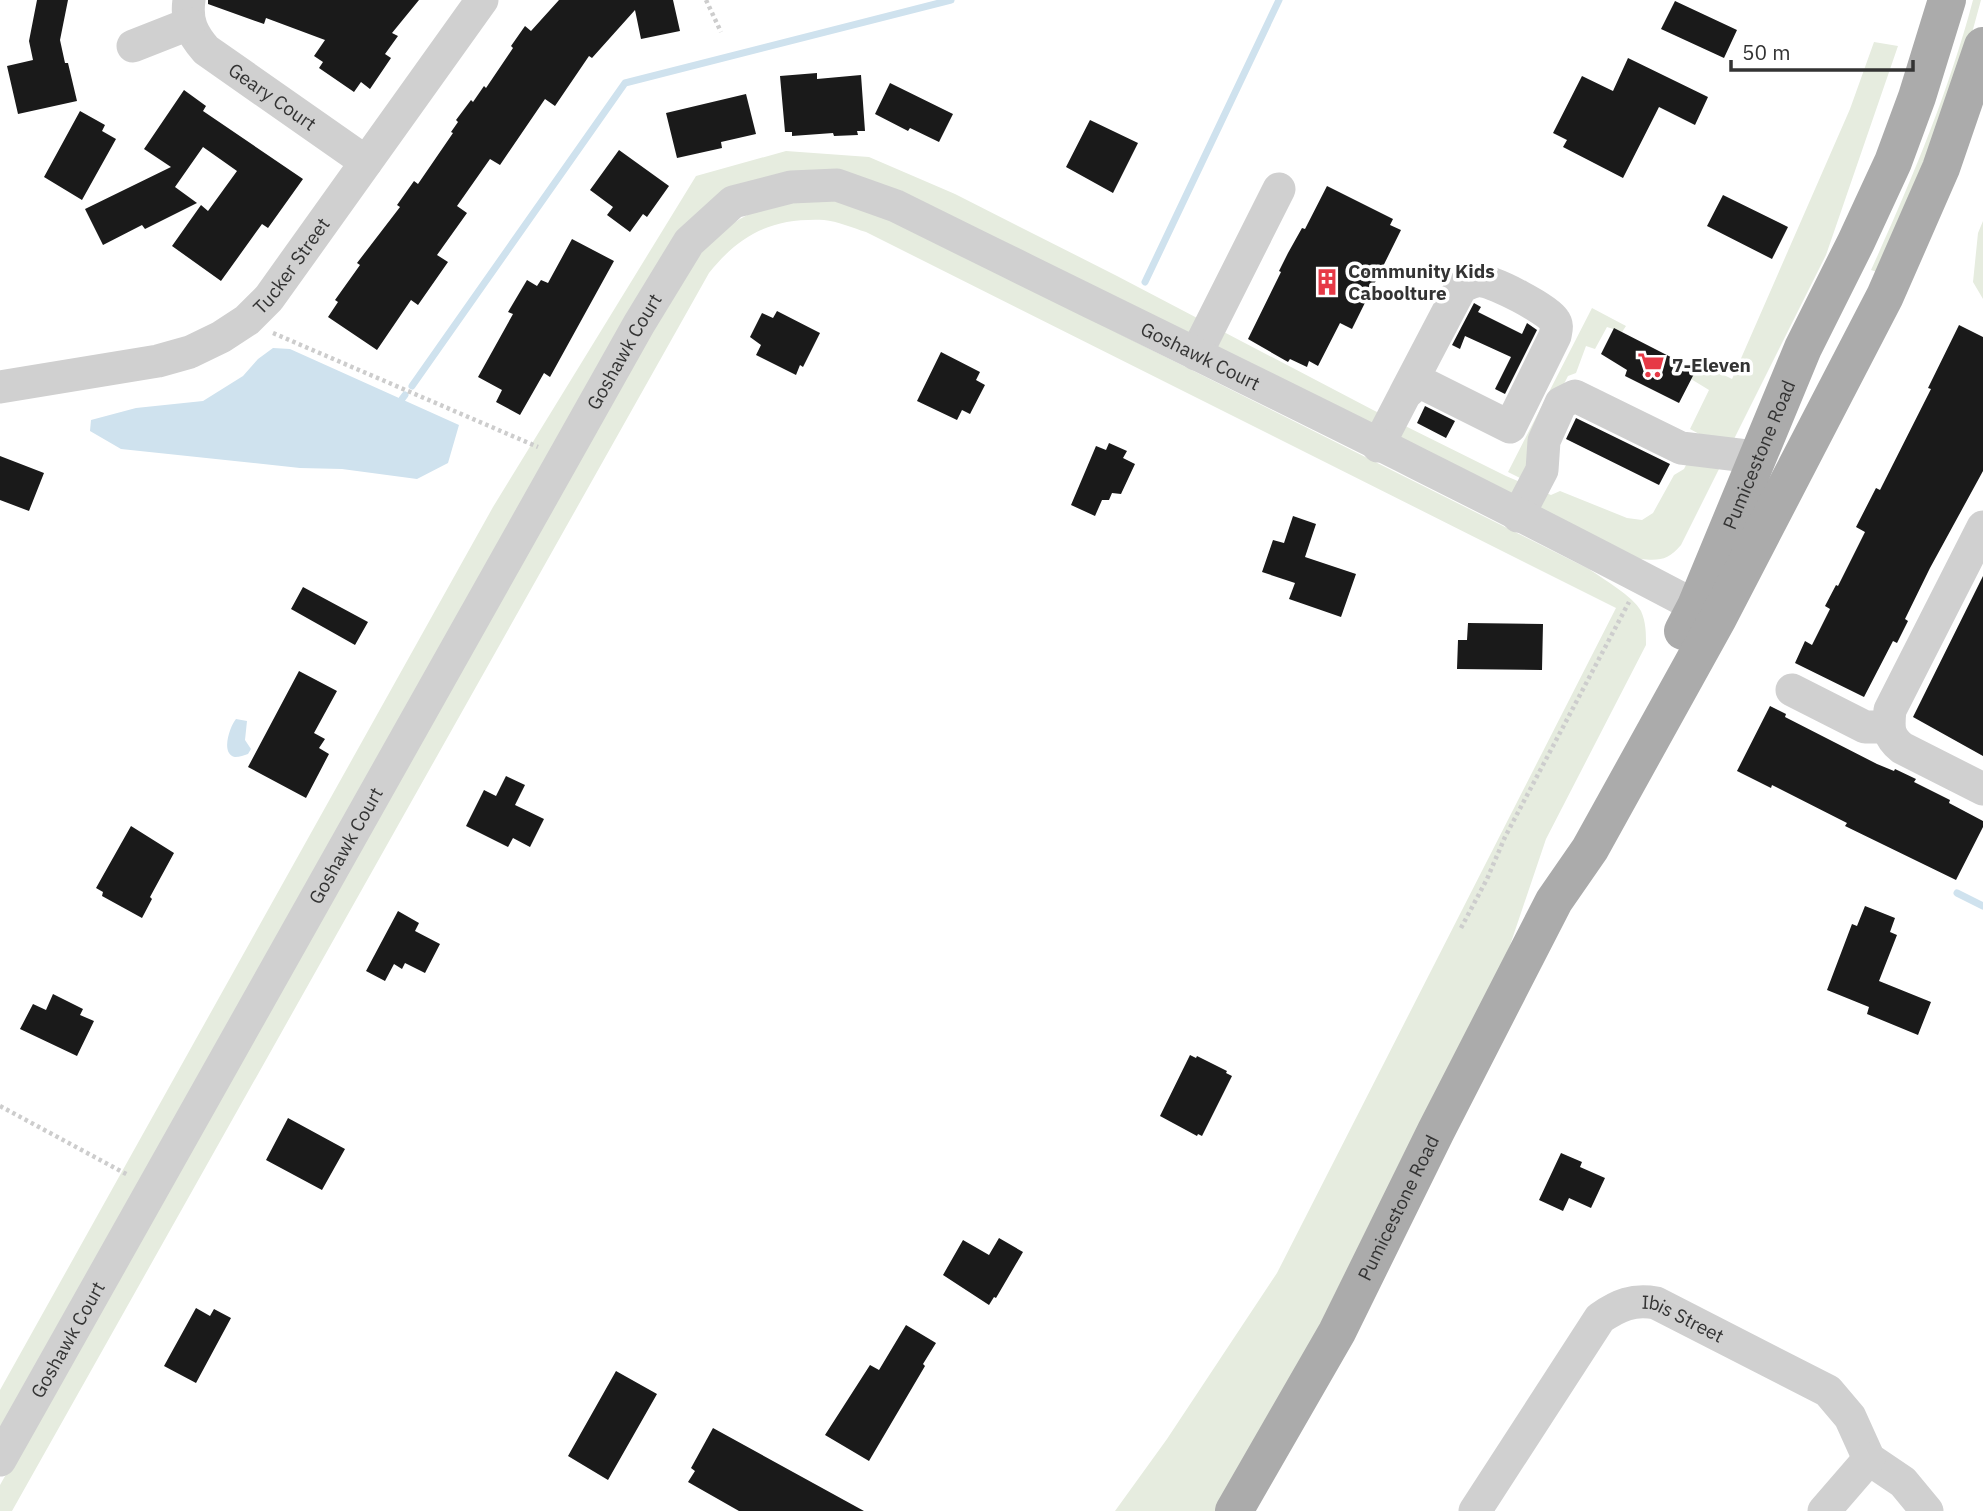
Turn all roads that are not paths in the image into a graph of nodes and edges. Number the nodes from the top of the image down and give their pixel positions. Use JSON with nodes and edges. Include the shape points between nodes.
{"nodes":[{"id":1,"x":482,"y":0,"type":"edge"},
{"id":2,"x":1944,"y":3,"type":"edge"},
{"id":3,"x":189,"y":12,"type":"edge"},
{"id":4,"x":133,"y":46,"type":"dead end"},
{"id":5,"x":1983,"y":46,"type":"edge"},
{"id":6,"x":366,"y":162,"type":"junction"},
{"id":7,"x":1279,"y":189,"type":"dead end"},
{"id":8,"x":1196,"y":354,"type":"junction"},
{"id":9,"x":0,"y":387,"type":"edge"},
{"id":10,"x":1405,"y":394,"type":"junction"},
{"id":11,"x":1378,"y":446,"type":"junction"},
{"id":12,"x":1755,"y":457,"type":"junction"},
{"id":13,"x":1518,"y":516,"type":"junction"},
{"id":14,"x":1982,"y":531,"type":"edge"},
{"id":15,"x":1707,"y":612,"type":"junction"},
{"id":16,"x":1792,"y":690,"type":"dead end"},
{"id":17,"x":1888,"y":727,"type":"junction"},
{"id":18,"x":1983,"y":789,"type":"edge"},
{"id":19,"x":1869,"y":1459,"type":"junction"},
{"id":20,"x":0,"y":1460,"type":"edge"},
{"id":21,"x":1234,"y":1511,"type":"edge"},
{"id":22,"x":1475,"y":1511,"type":"edge"},
{"id":23,"x":1824,"y":1511,"type":"edge"},
{"id":24,"x":1927,"y":1511,"type":"edge"}],
"edges":[{"from":1,"to":6,"type":"street","name":"Tucker Street"},
{"from":2,"to":12,"type":"main road","name":"Pumicestone Road","via":[[1893,162]]},
{"from":3,"to":4,"type":"street","name":"Geary Court"},
{"from":3,"to":6,"type":"street","name":"Geary Court","via":[[195,37],[206,50]]},
{"from":5,"to":15,"type":"main road","name":"Pumicestone Road","via":[[1941,168],[1885,296]]},
{"from":6,"to":9,"type":"street","name":"Tucker Street","via":[[269,298],[221,337],[191,352],[158,360]]},
{"from":7,"to":8,"type":"street"},
{"from":8,"to":11,"type":"street","name":"Goshawk Court"},
{"from":8,"to":20,"type":"street","name":"Goshawk Court","via":[[896,206],[837,185],[791,187],[733,202],[689,242]]},
{"from":10,"to":10,"type":"street","via":[[1461,287],[1470,282],[1483,281],[1538,305],[1554,319],[1555,336],[1510,427],[1424,384],[1417,383]]},
{"from":10,"to":11,"type":"street"},
{"from":11,"to":13,"type":"street","name":"Goshawk Court"},
{"from":12,"to":13,"type":"street","via":[[1681,448],[1575,396],[1561,403],[1544,441],[1542,470]]},
{"from":12,"to":15,"type":"main road","name":"Pumicestone Road"},
{"from":13,"to":15,"type":"street","name":"Goshawk Court"},
{"from":14,"to":17,"type":"street","via":[[1890,710]]},
{"from":15,"to":21,"type":"main road","name":"Pumicestone Road","via":[[1571,848],[1554,901],[1337,1332]]},
{"from":16,"to":17,"type":"street","via":[[1865,727]]},
{"from":17,"to":18,"type":"street","via":[[1891,739],[1902,748]]},
{"from":19,"to":22,"type":"street","name":"Ibis Street","via":[[1850,1417],[1828,1391],[1656,1303],[1630,1302],[1600,1318]]},
{"from":19,"to":23,"type":"street"},
{"from":19,"to":24,"type":"street","via":[[1903,1482]]}]}
